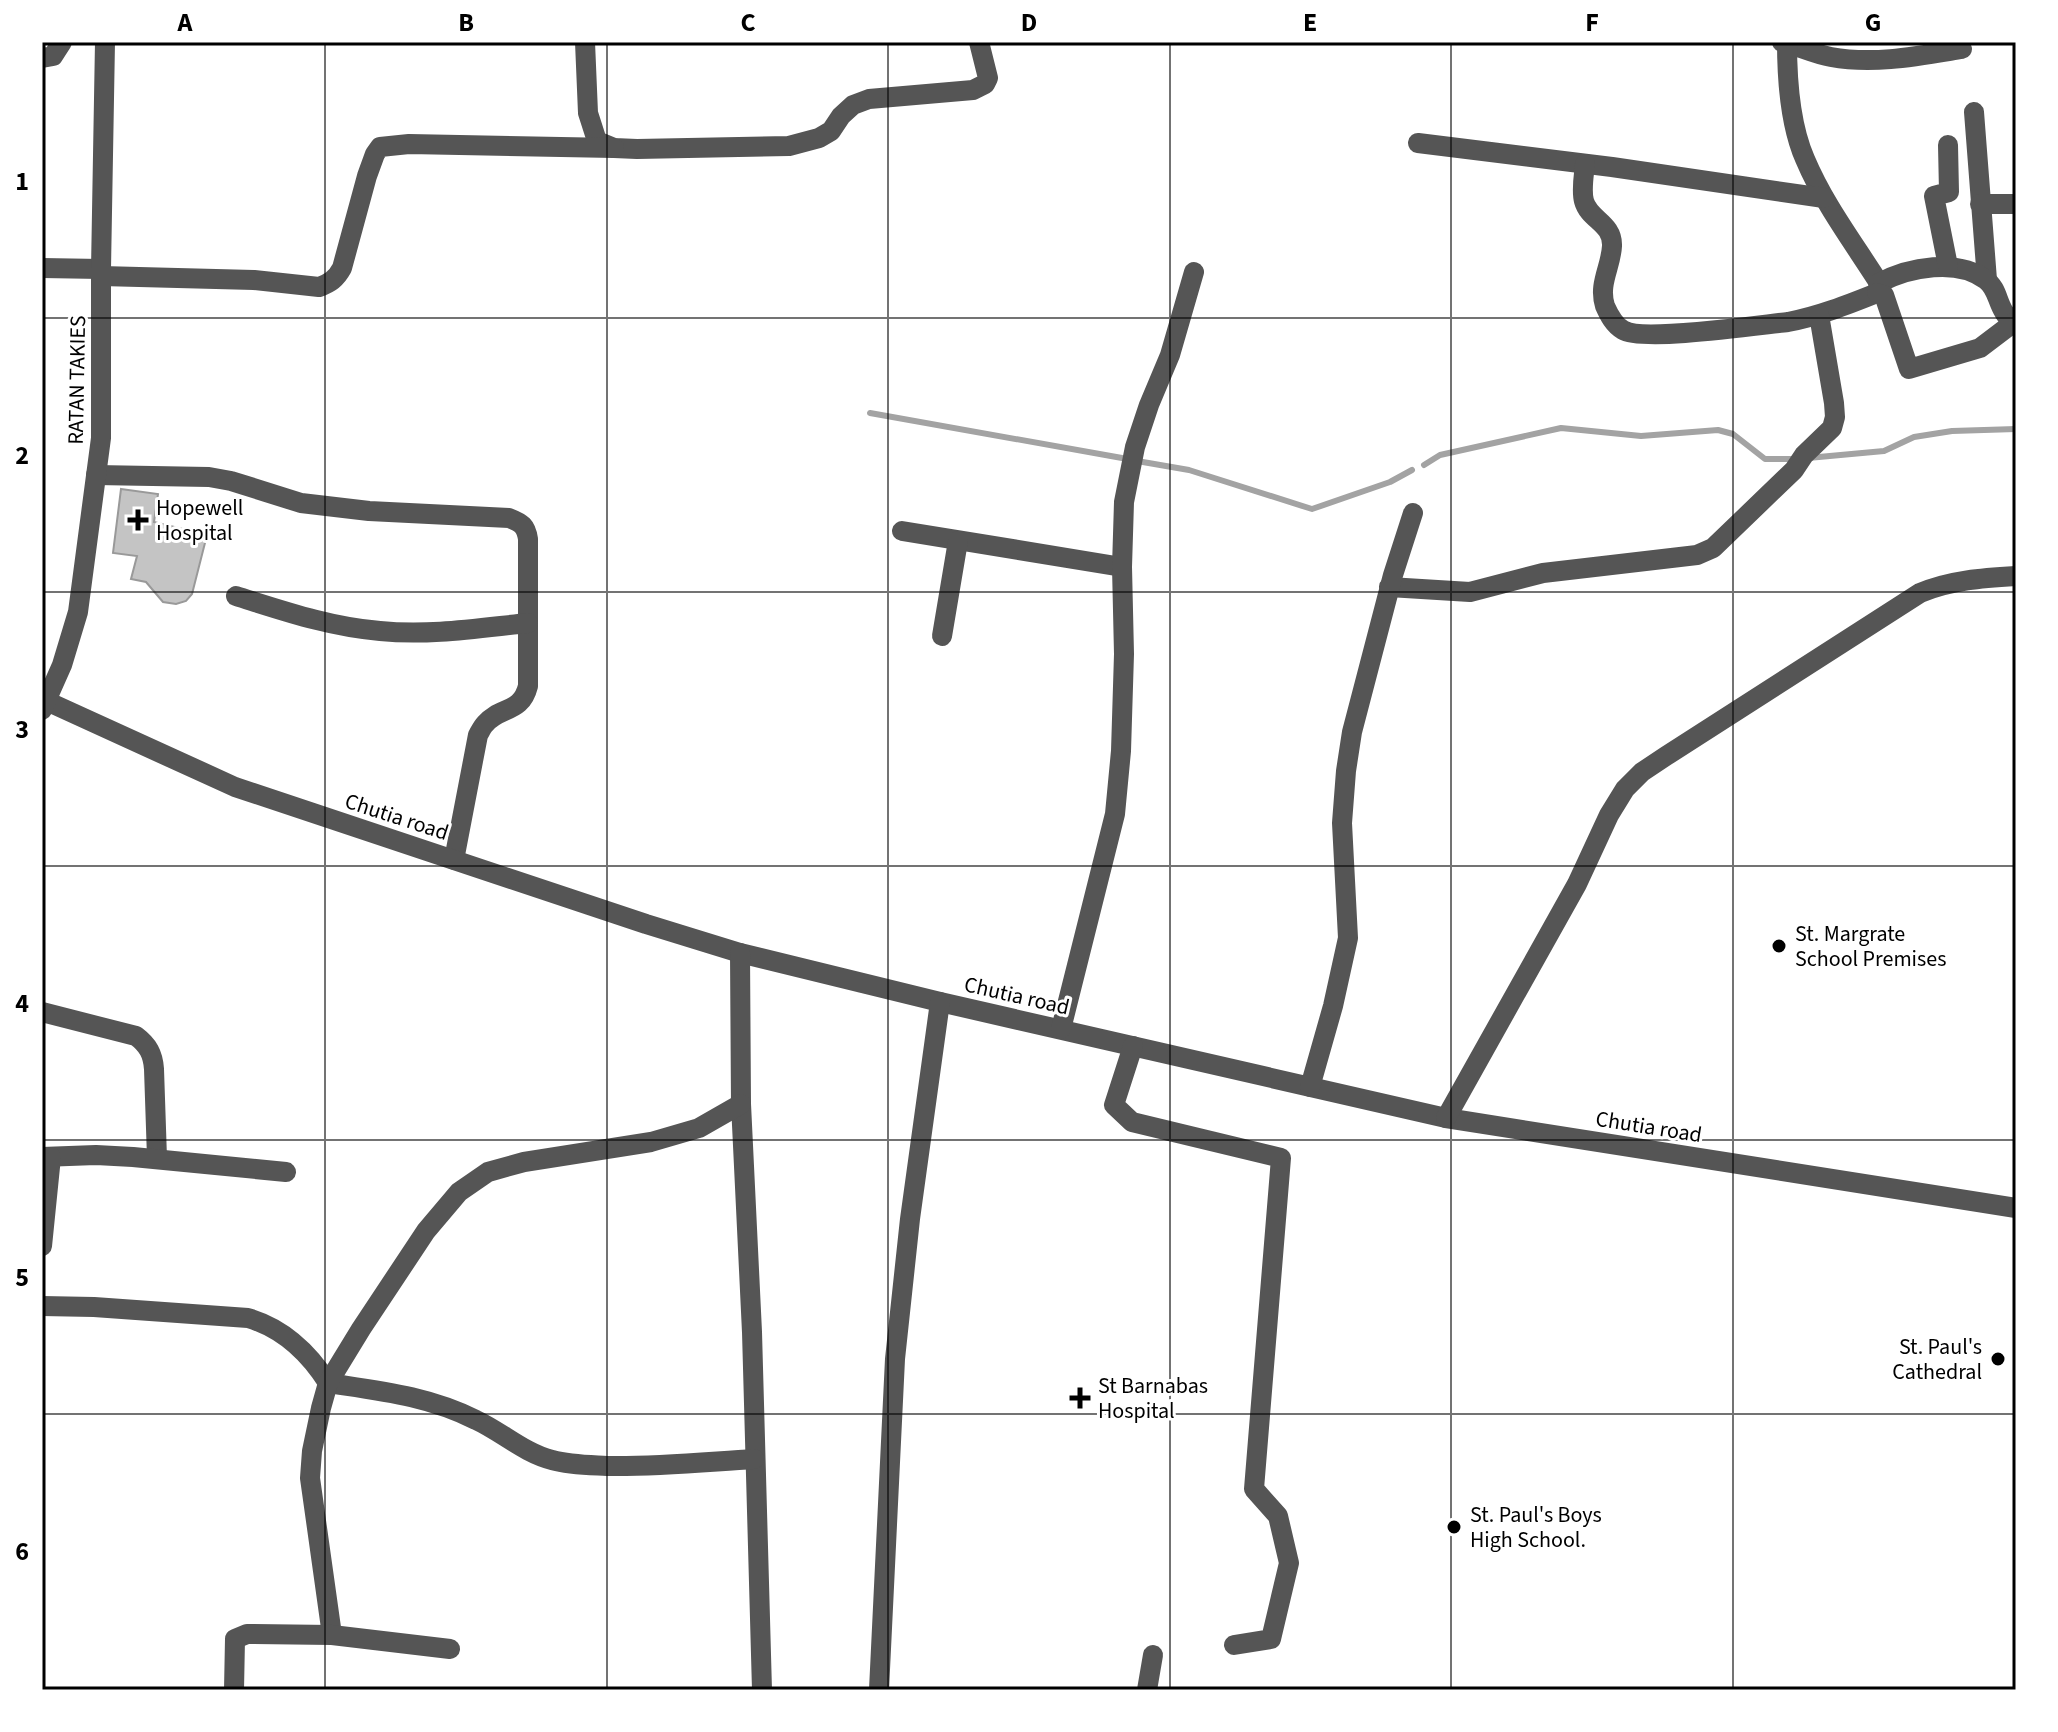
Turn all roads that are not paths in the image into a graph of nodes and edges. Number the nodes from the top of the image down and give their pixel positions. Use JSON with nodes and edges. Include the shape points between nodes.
{"nodes":[{"id":1,"x":62,"y":42,"type":"edge"},
{"id":2,"x":105,"y":42,"type":"edge"},
{"id":3,"x":585,"y":42,"type":"edge"},
{"id":4,"x":979,"y":42,"type":"edge"},
{"id":5,"x":1785,"y":42,"type":"edge"},
{"id":6,"x":1962,"y":49,"type":"dead end"},
{"id":7,"x":42,"y":58,"type":"edge"},
{"id":8,"x":1974,"y":112,"type":"dead end"},
{"id":9,"x":1418,"y":143,"type":"dead end"},
{"id":10,"x":1948,"y":145,"type":"dead end"},
{"id":11,"x":614,"y":148,"type":"junction"},
{"id":12,"x":1585,"y":164,"type":"junction"},
{"id":13,"x":1824,"y":198,"type":"junction"},
{"id":14,"x":1980,"y":204,"type":"junction"},
{"id":15,"x":2016,"y":204,"type":"edge"},
{"id":16,"x":1948,"y":266,"type":"junction"},
{"id":17,"x":42,"y":268,"type":"edge"},
{"id":18,"x":101,"y":272,"type":"junction"},
{"id":19,"x":1194,"y":272,"type":"dead end"},
{"id":20,"x":1987,"y":280,"type":"junction"},
{"id":21,"x":1878,"y":288,"type":"junction"},
{"id":22,"x":1819,"y":315,"type":"junction"},
{"id":23,"x":2014,"y":325,"type":"edge"},
{"id":24,"x":96,"y":475,"type":"junction"},
{"id":25,"x":1413,"y":513,"type":"dead end"},
{"id":26,"x":902,"y":531,"type":"dead end"},
{"id":27,"x":958,"y":541,"type":"junction"},
{"id":28,"x":1122,"y":567,"type":"junction"},
{"id":29,"x":2016,"y":576,"type":"edge"},
{"id":30,"x":1389,"y":587,"type":"junction"},
{"id":31,"x":236,"y":596,"type":"dead end"},
{"id":32,"x":528,"y":623,"type":"junction"},
{"id":33,"x":942,"y":636,"type":"dead end"},
{"id":34,"x":43,"y":704,"type":"edge"},
{"id":35,"x":454,"y":860,"type":"junction"},
{"id":36,"x":740,"y":953,"type":"junction"},
{"id":37,"x":940,"y":1002,"type":"junction"},
{"id":38,"x":42,"y":1012,"type":"edge"},
{"id":39,"x":1061,"y":1029,"type":"junction"},
{"id":40,"x":1133,"y":1046,"type":"junction"},
{"id":41,"x":1310,"y":1087,"type":"junction"},
{"id":42,"x":741,"y":1104,"type":"junction"},
{"id":43,"x":1446,"y":1118,"type":"junction"},
{"id":44,"x":47,"y":1157,"type":"edge"},
{"id":45,"x":157,"y":1158,"type":"junction"},
{"id":46,"x":286,"y":1172,"type":"dead end"},
{"id":47,"x":2016,"y":1208,"type":"edge"},
{"id":48,"x":42,"y":1246,"type":"edge"},
{"id":49,"x":42,"y":1306,"type":"edge"},
{"id":50,"x":328,"y":1383,"type":"junction"},
{"id":51,"x":754,"y":1459,"type":"junction"},
{"id":52,"x":332,"y":1635,"type":"junction"},
{"id":53,"x":1234,"y":1645,"type":"dead end"},
{"id":54,"x":450,"y":1649,"type":"dead end"},
{"id":55,"x":1153,"y":1655,"type":"dead end"},
{"id":56,"x":234,"y":1690,"type":"edge"},
{"id":57,"x":762,"y":1690,"type":"edge"},
{"id":58,"x":879,"y":1690,"type":"edge"},
{"id":59,"x":1147,"y":1690,"type":"edge"}],
"edges":[{"from":1,"to":7,"type":"street","via":[[53,56]]},
{"from":2,"to":18,"type":"street","name":"RATAN TAKIES"},
{"from":3,"to":11,"type":"street","via":[[591,127],[597,141]]},
{"from":4,"to":11,"type":"street","via":[[985,84],[958,93],[869,99],[853,105],[819,138],[789,146]]},
{"from":5,"to":6,"type":"street","via":[[1828,57],[1864,61]]},
{"from":5,"to":13,"type":"street","via":[[1803,157]]},
{"from":8,"to":14,"type":"street"},
{"from":9,"to":12,"type":"street"},
{"from":10,"to":16,"type":"street","via":[[1949,192],[1934,196]]},
{"from":11,"to":18,"type":"street","via":[[380,147],[342,268],[319,287]]},
{"from":12,"to":13,"type":"street"},
{"from":12,"to":22,"type":"street","via":[[1583,200],[1609,231],[1612,245],[1602,287],[1605,304],[1625,332],[1651,335]]},
{"from":13,"to":21,"type":"street"},
{"from":14,"to":15,"type":"street"},
{"from":14,"to":20,"type":"street"},
{"from":16,"to":20,"type":"street"},
{"from":16,"to":21,"type":"street","via":[[1892,276]]},
{"from":17,"to":18,"type":"street"},
{"from":18,"to":24,"type":"street","name":"RATAN TAKIES","via":[[101,438]]},
{"from":19,"to":28,"type":"street","via":[[1135,447],[1124,502]]},
{"from":20,"to":23,"type":"street"},
{"from":21,"to":22,"type":"street"},
{"from":21,"to":23,"type":"street","via":[[1909,369],[1980,348]]},
{"from":22,"to":30,"type":"street","via":[[1835,417],[1832,428],[1713,548],[1697,555],[1543,573],[1470,592]]},
{"from":24,"to":32,"type":"street","via":[[209,477],[301,503],[509,518],[527,531]]},
{"from":24,"to":34,"type":"street","name":"RATAN TAKIES","via":[[78,612]]},
{"from":25,"to":30,"type":"street"},
{"from":26,"to":27,"type":"street"},
{"from":27,"to":28,"type":"street"},
{"from":27,"to":33,"type":"street"},
{"from":28,"to":39,"type":"street","via":[[1124,654],[1115,814]]},
{"from":29,"to":43,"type":"street","via":[[1963,580],[1920,593],[1642,772],[1609,815],[1577,884]]},
{"from":30,"to":41,"type":"street","via":[[1350,745],[1342,823],[1348,938]]},
{"from":31,"to":32,"type":"street","via":[[326,623],[381,631],[442,632]]},
{"from":32,"to":35,"type":"street","via":[[526,696],[485,723],[478,735]]},
{"from":34,"to":35,"type":"street","name":"Chutia road","via":[[235,787]]},
{"from":35,"to":36,"type":"street","name":"Chutia road"},
{"from":36,"to":37,"type":"street","name":"Chutia road"},
{"from":36,"to":42,"type":"street"},
{"from":37,"to":39,"type":"street","name":"Chutia road"},
{"from":37,"to":58,"type":"street","via":[[895,1359]]},
{"from":38,"to":45,"type":"street","via":[[145,1042],[153,1057]]},
{"from":39,"to":40,"type":"street","name":"Chutia road"},
{"from":40,"to":41,"type":"street","name":"Chutia road"},
{"from":40,"to":53,"type":"street","via":[[1114,1105],[1132,1122],[1281,1158],[1254,1489],[1278,1516],[1289,1563],[1271,1639]]},
{"from":41,"to":43,"type":"street","name":"Chutia road"},
{"from":42,"to":50,"type":"street","via":[[699,1128],[651,1142],[488,1172],[459,1192],[426,1231]]},
{"from":42,"to":51,"type":"street"},
{"from":43,"to":47,"type":"street","name":"Chutia road"},
{"from":44,"to":45,"type":"street"},
{"from":44,"to":48,"type":"street"},
{"from":45,"to":46,"type":"street"},
{"from":49,"to":50,"type":"street","via":[[248,1318],[282,1332]]},
{"from":50,"to":51,"type":"street","via":[[398,1393],[451,1409],[528,1451],[565,1463],[631,1467]]},
{"from":50,"to":52,"type":"street","via":[[310,1478]]},
{"from":51,"to":57,"type":"street"},
{"from":52,"to":54,"type":"street"},
{"from":52,"to":56,"type":"street","via":[[247,1634],[235,1639]]},
{"from":55,"to":59,"type":"street"}]}
